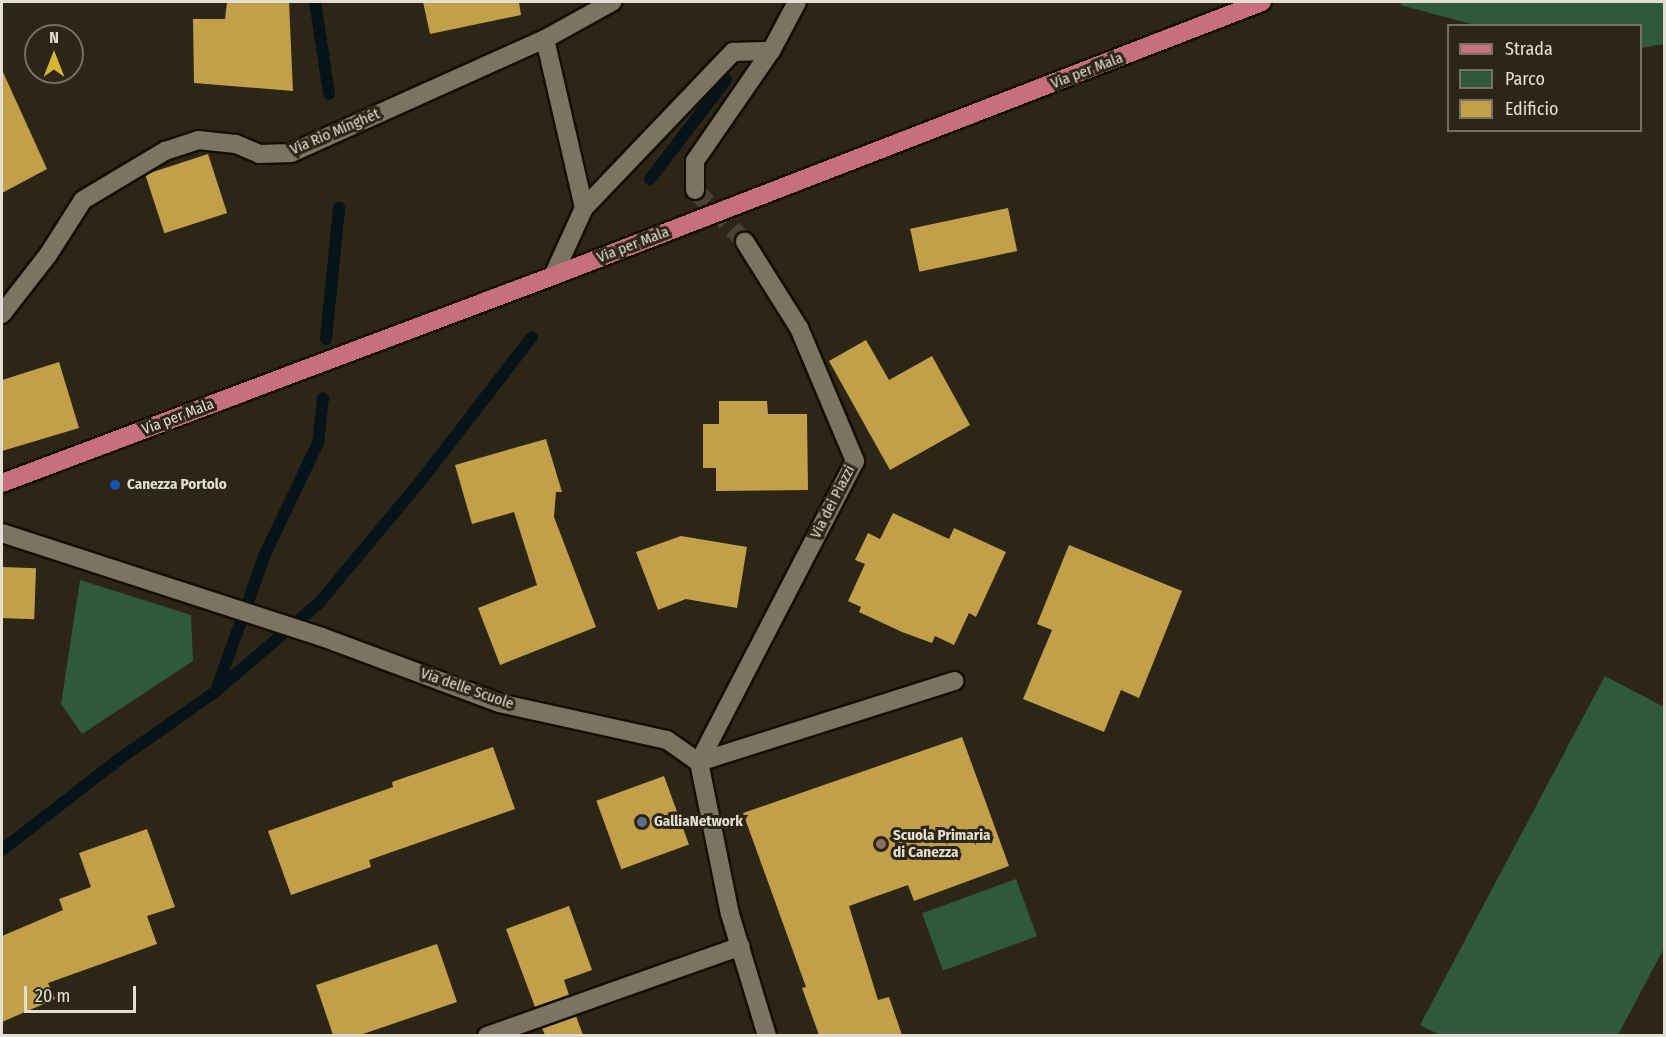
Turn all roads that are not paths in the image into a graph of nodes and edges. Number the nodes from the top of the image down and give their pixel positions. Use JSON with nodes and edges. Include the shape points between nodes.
{"nodes":[{"id":1,"x":612,"y":2,"type":"edge"},
{"id":2,"x":796,"y":2,"type":"edge"},
{"id":3,"x":813,"y":2,"type":"edge"},
{"id":4,"x":1262,"y":2,"type":"edge"},
{"id":5,"x":545,"y":39,"type":"junction"},
{"id":6,"x":771,"y":51,"type":"junction"},
{"id":7,"x":695,"y":190,"type":"tunnel mouth"},
{"id":8,"x":584,"y":208,"type":"junction"},
{"id":9,"x":745,"y":242,"type":"tunnel mouth"},
{"id":10,"x":553,"y":276,"type":"junction"},
{"id":11,"x":2,"y":314,"type":"edge"},
{"id":12,"x":2,"y":483,"type":"edge"},
{"id":13,"x":2,"y":533,"type":"edge"},
{"id":14,"x":954,"y":681,"type":"dead end"},
{"id":15,"x":699,"y":762,"type":"junction"},
{"id":16,"x":741,"y":946,"type":"junction"},
{"id":17,"x":487,"y":1035,"type":"edge"},
{"id":18,"x":767,"y":1035,"type":"edge"}],
"edges":[{"from":1,"to":5,"type":"street","name":"Via Rio Minghét"},
{"from":2,"to":3,"type":"street"},
{"from":2,"to":6,"type":"street"},
{"from":4,"to":10,"type":"main road","name":"Via per Mala"},
{"from":5,"to":8,"type":"street"},
{"from":5,"to":11,"type":"street","name":"Via Rio Minghét","via":[[291,153],[259,154],[236,144],[198,140],[165,151],[83,200],[48,255]]},
{"from":6,"to":7,"type":"street","via":[[694,161]]},
{"from":6,"to":8,"type":"street","via":[[733,52]]},
{"from":8,"to":10,"type":"street"},
{"from":9,"to":15,"type":"street","name":"Via dei Piazzi","via":[[799,328],[855,461]]},
{"from":10,"to":12,"type":"main road","name":"Via per Mala"},
{"from":13,"to":15,"type":"street","name":"Via delle Scuole","via":[[322,637],[499,703],[667,740]]},
{"from":14,"to":15,"type":"street"},
{"from":15,"to":16,"type":"street","via":[[730,914]]},
{"from":16,"to":17,"type":"street"},
{"from":16,"to":18,"type":"street"}]}
